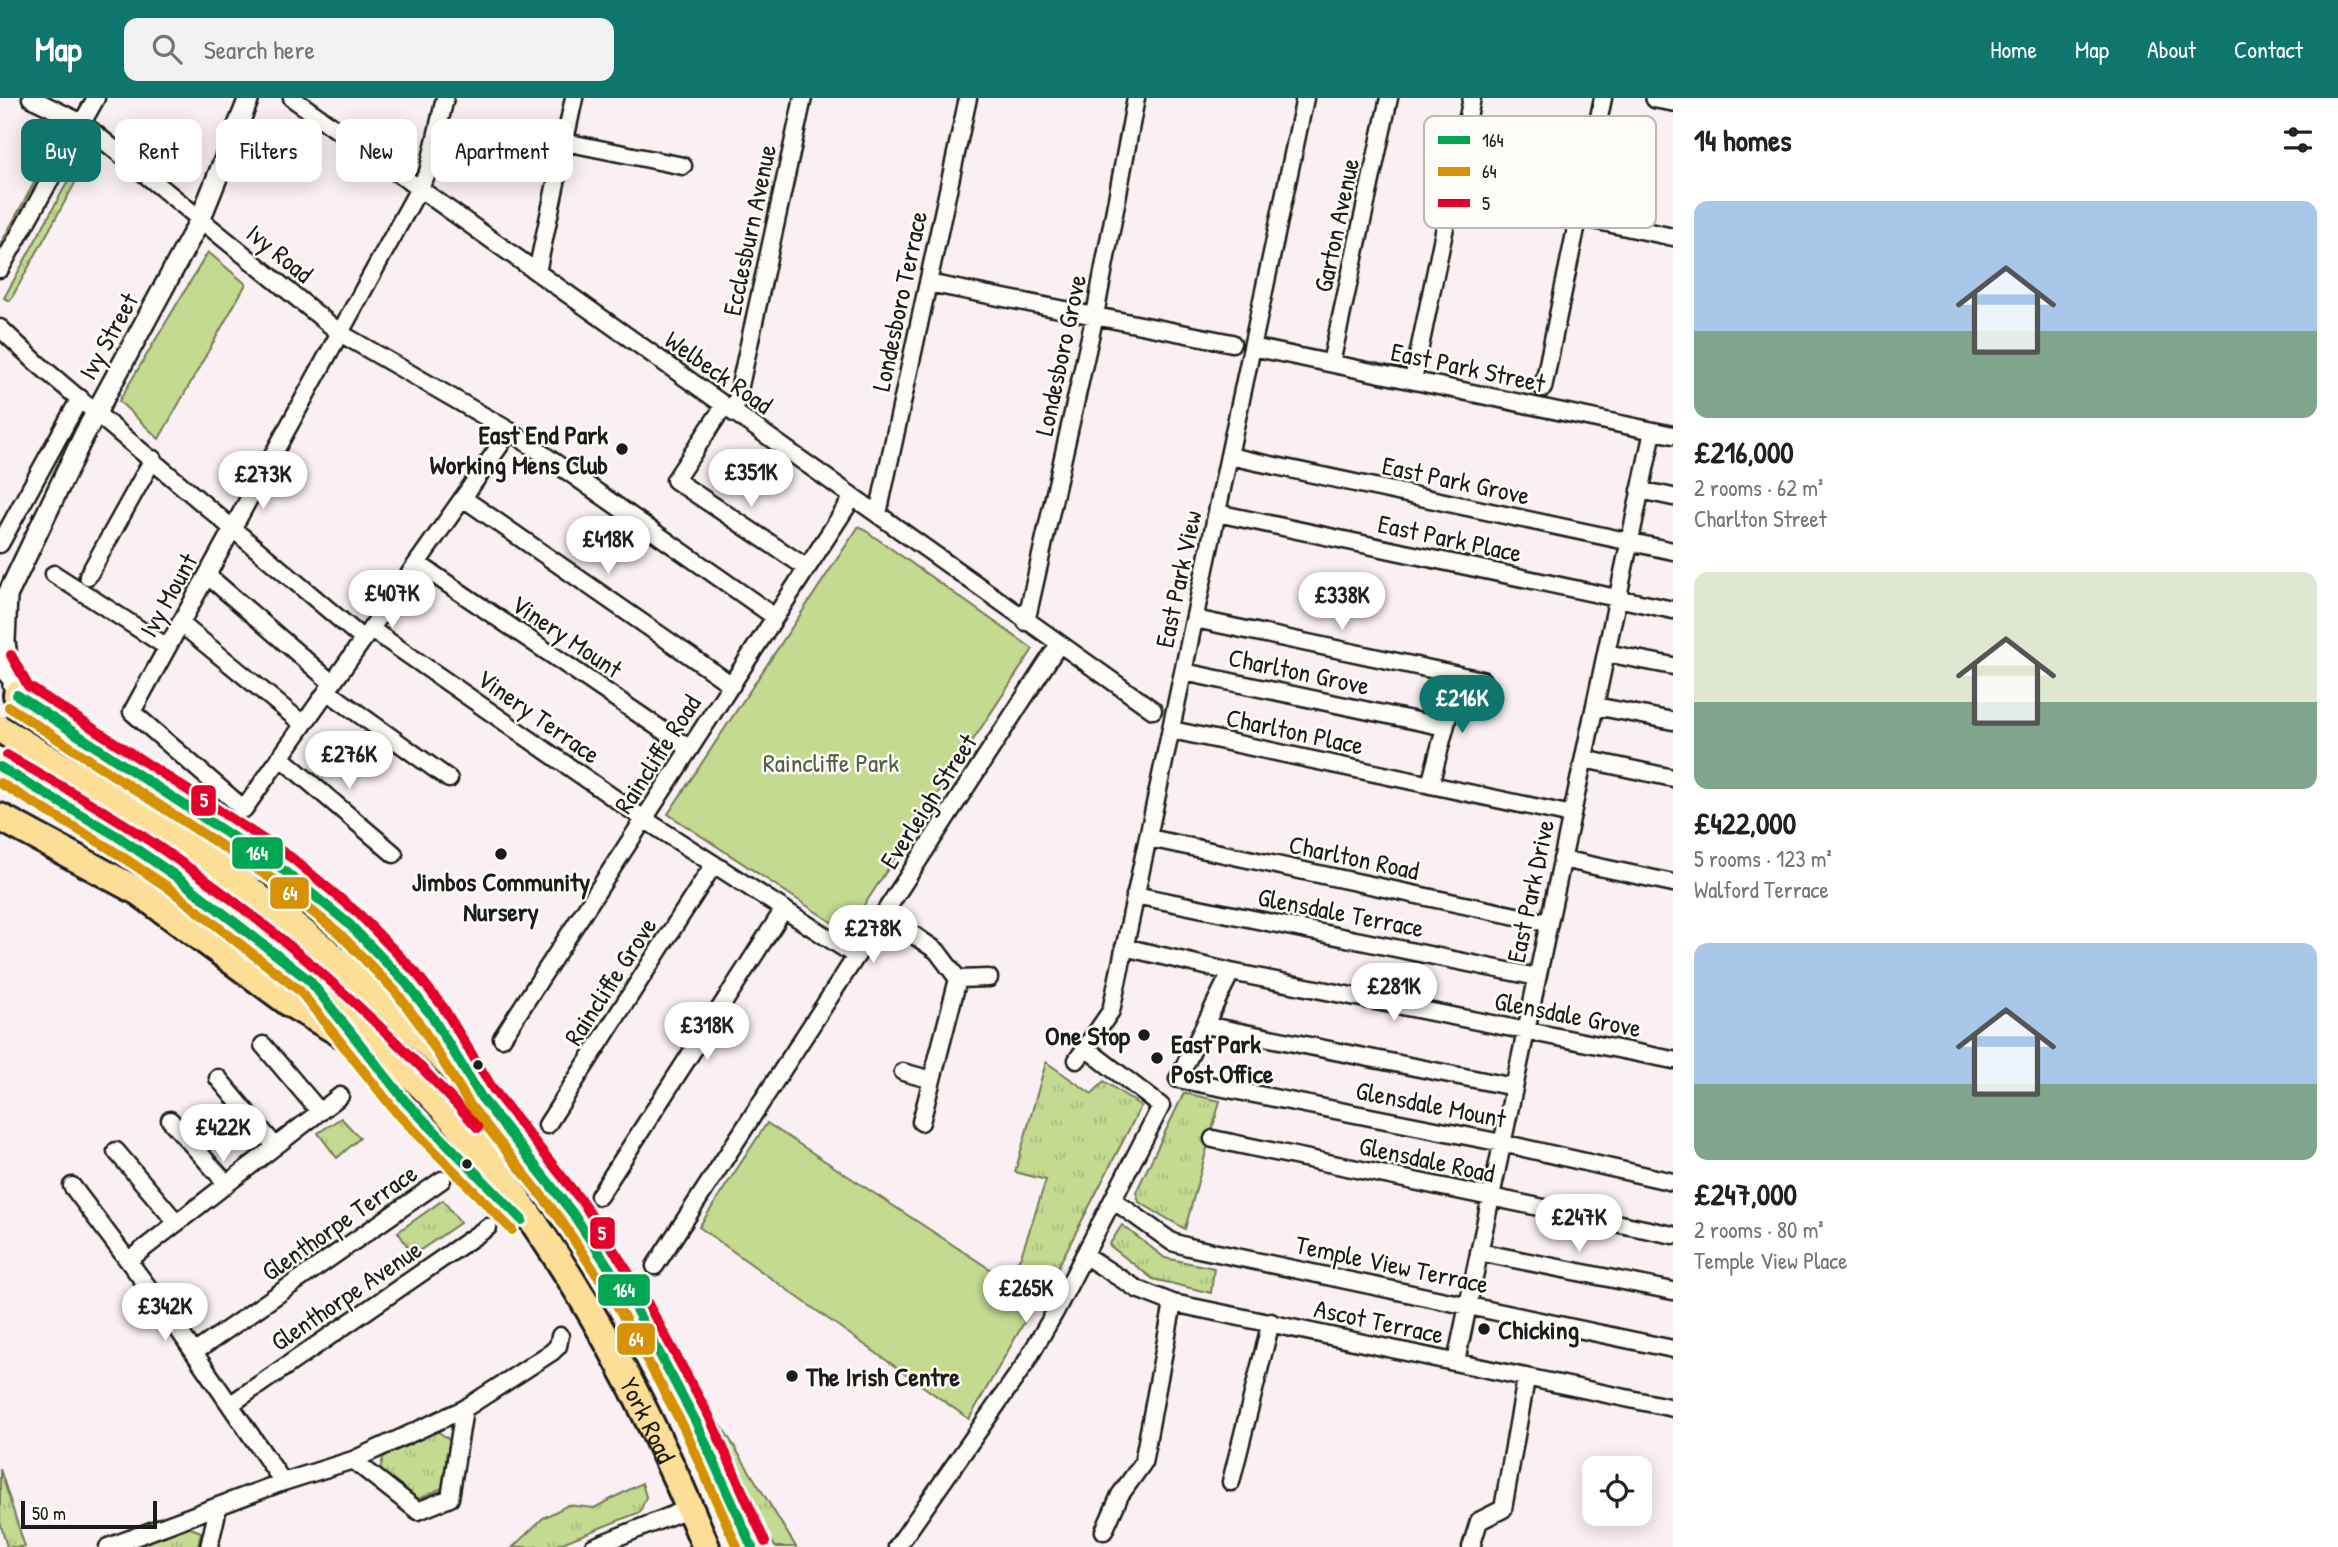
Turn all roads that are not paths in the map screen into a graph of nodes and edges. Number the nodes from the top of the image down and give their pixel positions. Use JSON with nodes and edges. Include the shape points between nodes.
{"nodes":[{"id":1,"x":31,"y":98,"type":"edge"},
{"id":2,"x":96,"y":98,"type":"edge"},
{"id":3,"x":249,"y":98,"type":"edge"},
{"id":4,"x":292,"y":98,"type":"edge"},
{"id":5,"x":445,"y":98,"type":"edge"},
{"id":6,"x":574,"y":98,"type":"edge"},
{"id":7,"x":803,"y":98,"type":"edge"},
{"id":8,"x":968,"y":98,"type":"edge"},
{"id":9,"x":1136,"y":98,"type":"edge"},
{"id":10,"x":1305,"y":98,"type":"edge"},
{"id":11,"x":1389,"y":98,"type":"edge"},
{"id":12,"x":1472,"y":98,"type":"edge"},
{"id":13,"x":1603,"y":98,"type":"edge"},
{"id":14,"x":1656,"y":98,"type":"edge"},
{"id":15,"x":1673,"y":102,"type":"edge"},
{"id":16,"x":1468,"y":116,"type":"edge"},
{"id":17,"x":1599,"y":116,"type":"edge"},
{"id":18,"x":74,"y":119,"type":"edge"},
{"id":19,"x":84,"y":119,"type":"edge"},
{"id":20,"x":570,"y":119,"type":"edge"},
{"id":21,"x":101,"y":139,"type":"edge"},
{"id":22,"x":573,"y":144,"type":"edge"},
{"id":23,"x":682,"y":166,"type":"dead end"},
{"id":24,"x":49,"y":182,"type":"edge"},
{"id":25,"x":556,"y":182,"type":"edge"},
{"id":26,"x":419,"y":188,"type":"junction"},
{"id":27,"x":200,"y":220,"type":"junction"},
{"id":28,"x":1445,"y":228,"type":"edge"},
{"id":29,"x":1577,"y":228,"type":"edge"},
{"id":30,"x":1631,"y":228,"type":"edge"},
{"id":31,"x":1673,"y":237,"type":"edge"},
{"id":32,"x":0,"y":270,"type":"edge"},
{"id":33,"x":537,"y":272,"type":"junction"},
{"id":34,"x":928,"y":283,"type":"junction"},
{"id":35,"x":1095,"y":315,"type":"junction"},
{"id":36,"x":0,"y":328,"type":"edge"},
{"id":37,"x":340,"y":333,"type":"junction"},
{"id":38,"x":1232,"y":342,"type":"dead end"},
{"id":39,"x":1252,"y":347,"type":"junction"},
{"id":40,"x":1331,"y":363,"type":"junction"},
{"id":41,"x":1413,"y":380,"type":"junction"},
{"id":42,"x":1544,"y":388,"type":"dead end"},
{"id":43,"x":79,"y":398,"type":"junction"},
{"id":44,"x":729,"y":410,"type":"junction"},
{"id":45,"x":96,"y":412,"type":"junction"},
{"id":46,"x":510,"y":430,"type":"junction"},
{"id":47,"x":1653,"y":431,"type":"junction"},
{"id":48,"x":1673,"y":435,"type":"edge"},
{"id":49,"x":1229,"y":456,"type":"junction"},
{"id":50,"x":153,"y":459,"type":"junction"},
{"id":51,"x":1640,"y":490,"type":"junction"},
{"id":52,"x":853,"y":497,"type":"junction"},
{"id":53,"x":1673,"y":497,"type":"edge"},
{"id":54,"x":463,"y":498,"type":"junction"},
{"id":55,"x":1217,"y":513,"type":"junction"},
{"id":56,"x":878,"y":514,"type":"junction"},
{"id":57,"x":233,"y":527,"type":"junction"},
{"id":58,"x":1629,"y":543,"type":"junction"},
{"id":59,"x":0,"y":544,"type":"edge"},
{"id":60,"x":1673,"y":551,"type":"edge"},
{"id":61,"x":417,"y":563,"type":"junction"},
{"id":62,"x":807,"y":568,"type":"junction"},
{"id":63,"x":54,"y":574,"type":"dead end"},
{"id":64,"x":207,"y":575,"type":"junction"},
{"id":65,"x":88,"y":576,"type":"dead end"},
{"id":66,"x":3,"y":599,"type":"edge"},
{"id":67,"x":1617,"y":599,"type":"junction"},
{"id":68,"x":1673,"y":610,"type":"edge"},
{"id":69,"x":775,"y":617,"type":"junction"},
{"id":70,"x":1195,"y":619,"type":"junction"},
{"id":71,"x":1026,"y":622,"type":"junction"},
{"id":72,"x":180,"y":624,"type":"junction"},
{"id":73,"x":367,"y":634,"type":"junction"},
{"id":74,"x":1059,"y":644,"type":"junction"},
{"id":75,"x":167,"y":647,"type":"junction"},
{"id":76,"x":1606,"y":653,"type":"junction"},
{"id":77,"x":1673,"y":666,"type":"edge"},
{"id":78,"x":1184,"y":672,"type":"junction"},
{"id":79,"x":1459,"y":675,"type":"junction"},
{"id":80,"x":9,"y":678,"type":"edge"},
{"id":81,"x":1482,"y":680,"type":"dead end"},
{"id":82,"x":732,"y":685,"type":"junction"},
{"id":83,"x":330,"y":687,"type":"junction"},
{"id":84,"x":1595,"y":706,"type":"junction"},
{"id":85,"x":1153,"y":710,"type":"dead end"},
{"id":86,"x":1673,"y":721,"type":"edge"},
{"id":87,"x":303,"y":724,"type":"junction"},
{"id":88,"x":1445,"y":727,"type":"junction"},
{"id":89,"x":0,"y":729,"type":"edge"},
{"id":90,"x":1172,"y":730,"type":"junction"},
{"id":91,"x":690,"y":749,"type":"junction"},
{"id":92,"x":0,"y":756,"type":"edge"},
{"id":93,"x":280,"y":757,"type":"junction"},
{"id":94,"x":1584,"y":759,"type":"junction"},
{"id":95,"x":0,"y":766,"type":"edge"},
{"id":96,"x":449,"y":779,"type":"dead end"},
{"id":97,"x":1673,"y":779,"type":"edge"},
{"id":98,"x":1430,"y":785,"type":"junction"},
{"id":99,"x":1572,"y":815,"type":"junction"},
{"id":100,"x":0,"y":817,"type":"edge"},
{"id":101,"x":644,"y":819,"type":"junction"},
{"id":102,"x":1149,"y":838,"type":"junction"},
{"id":103,"x":394,"y":854,"type":"dead end"},
{"id":104,"x":1562,"y":859,"type":"junction"},
{"id":105,"x":715,"y":864,"type":"junction"},
{"id":106,"x":1673,"y":883,"type":"edge"},
{"id":107,"x":1135,"y":895,"type":"junction"},
{"id":108,"x":784,"y":909,"type":"junction"},
{"id":109,"x":883,"y":915,"type":"junction"},
{"id":110,"x":1549,"y":923,"type":"junction"},
{"id":111,"x":1124,"y":947,"type":"junction"},
{"id":112,"x":856,"y":956,"type":"junction"},
{"id":113,"x":1231,"y":972,"type":"junction"},
{"id":114,"x":1537,"y":977,"type":"junction"},
{"id":115,"x":989,"y":978,"type":"dead end"},
{"id":116,"x":958,"y":979,"type":"junction"},
{"id":117,"x":1205,"y":1025,"type":"junction"},
{"id":118,"x":1526,"y":1030,"type":"junction"},
{"id":119,"x":502,"y":1038,"type":"dead end"},
{"id":120,"x":264,"y":1045,"type":"dead end"},
{"id":121,"x":1673,"y":1060,"type":"edge"},
{"id":122,"x":903,"y":1072,"type":"dead end"},
{"id":123,"x":218,"y":1078,"type":"dead end"},
{"id":124,"x":415,"y":1078,"type":"junction"},
{"id":125,"x":932,"y":1080,"type":"junction"},
{"id":126,"x":1514,"y":1087,"type":"junction"},
{"id":127,"x":340,"y":1096,"type":"dead end"},
{"id":128,"x":487,"y":1106,"type":"junction"},
{"id":129,"x":320,"y":1112,"type":"junction"},
{"id":130,"x":170,"y":1120,"type":"dead end"},
{"id":131,"x":921,"y":1122,"type":"dead end"},
{"id":132,"x":547,"y":1125,"type":"dead end"},
{"id":133,"x":1213,"y":1139,"type":"dead end"},
{"id":134,"x":1502,"y":1143,"type":"junction"},
{"id":135,"x":275,"y":1146,"type":"junction"},
{"id":136,"x":116,"y":1151,"type":"dead end"},
{"id":137,"x":442,"y":1180,"type":"dead end"},
{"id":138,"x":1673,"y":1182,"type":"edge"},
{"id":139,"x":227,"y":1184,"type":"junction"},
{"id":140,"x":72,"y":1186,"type":"dead end"},
{"id":141,"x":599,"y":1196,"type":"dead end"},
{"id":142,"x":1490,"y":1198,"type":"junction"},
{"id":143,"x":1113,"y":1200,"type":"junction"},
{"id":144,"x":177,"y":1223,"type":"junction"},
{"id":145,"x":488,"y":1227,"type":"dead end"},
{"id":146,"x":1673,"y":1235,"type":"edge"},
{"id":147,"x":1479,"y":1252,"type":"junction"},
{"id":148,"x":1084,"y":1255,"type":"junction"},
{"id":149,"x":129,"y":1260,"type":"junction"},
{"id":150,"x":655,"y":1266,"type":"dead end"},
{"id":151,"x":1673,"y":1291,"type":"edge"},
{"id":152,"x":1173,"y":1303,"type":"junction"},
{"id":153,"x":1468,"y":1305,"type":"junction"},
{"id":154,"x":1271,"y":1322,"type":"junction"},
{"id":155,"x":560,"y":1336,"type":"dead end"},
{"id":156,"x":1673,"y":1349,"type":"edge"},
{"id":157,"x":195,"y":1352,"type":"junction"},
{"id":158,"x":1456,"y":1362,"type":"junction"},
{"id":159,"x":1526,"y":1379,"type":"junction"},
{"id":160,"x":231,"y":1404,"type":"junction"},
{"id":161,"x":1673,"y":1408,"type":"edge"},
{"id":162,"x":464,"y":1409,"type":"junction"},
{"id":163,"x":354,"y":1460,"type":"junction"},
{"id":164,"x":283,"y":1482,"type":"junction"},
{"id":165,"x":1231,"y":1482,"type":"dead end"},
{"id":166,"x":218,"y":1508,"type":"junction"},
{"id":167,"x":690,"y":1508,"type":"junction"},
{"id":168,"x":1104,"y":1531,"type":"dead end"},
{"id":169,"x":108,"y":1547,"type":"edge"},
{"id":170,"x":209,"y":1547,"type":"edge"},
{"id":171,"x":593,"y":1547,"type":"edge"},
{"id":172,"x":706,"y":1547,"type":"edge"},
{"id":173,"x":752,"y":1547,"type":"edge"},
{"id":174,"x":897,"y":1547,"type":"edge"},
{"id":175,"x":1471,"y":1547,"type":"edge"}],
"edges":[{"from":1,"to":18,"type":"street","name":"Ivy Road"},
{"from":2,"to":19,"type":"street"},
{"from":3,"to":27,"type":"street","name":"Ivy Street"},
{"from":4,"to":26,"type":"street","name":"Welbeck Road"},
{"from":5,"to":26,"type":"street","name":"Ivy Mount","via":[[428,172]]},
{"from":6,"to":20,"type":"street"},
{"from":7,"to":44,"type":"street","name":"Ecclesburn Avenue"},
{"from":8,"to":34,"type":"street","name":"Londesboro Terrace"},
{"from":9,"to":35,"type":"street","name":"Londesboro Grove"},
{"from":10,"to":39,"type":"street","name":"East Park View"},
{"from":11,"to":40,"type":"street","name":"Garton Avenue"},
{"from":12,"to":16,"type":"street"},
{"from":13,"to":17,"type":"street"},
{"from":14,"to":15,"type":"street"},
{"from":21,"to":27,"type":"street","name":"Ivy Road"},
{"from":22,"to":23,"type":"street"},
{"from":24,"to":32,"type":"street"},
{"from":25,"to":33,"type":"street"},
{"from":26,"to":33,"type":"street","name":"Welbeck Road"},
{"from":26,"to":37,"type":"street","name":"Ivy Mount"},
{"from":27,"to":37,"type":"street","name":"Ivy Road"},
{"from":27,"to":45,"type":"street","name":"Ivy Street"},
{"from":28,"to":41,"type":"street"},
{"from":29,"to":42,"type":"street"},
{"from":30,"to":31,"type":"street"},
{"from":33,"to":44,"type":"street","name":"Welbeck Road"},
{"from":34,"to":35,"type":"street"},
{"from":34,"to":56,"type":"street","name":"Londesboro Terrace"},
{"from":35,"to":38,"type":"street"},
{"from":35,"to":71,"type":"street","name":"Londesboro Grove"},
{"from":36,"to":43,"type":"street","name":"Vinery Terrace"},
{"from":37,"to":46,"type":"street","name":"Ivy Road"},
{"from":37,"to":57,"type":"street","name":"Ivy Mount"},
{"from":39,"to":40,"type":"street","name":"East Park Street"},
{"from":39,"to":49,"type":"street","name":"East Park View"},
{"from":40,"to":41,"type":"street","name":"East Park Street"},
{"from":41,"to":47,"type":"street","name":"East Park Street"},
{"from":43,"to":45,"type":"street","name":"Vinery Terrace"},
{"from":43,"to":59,"type":"street","name":"Ivy Street"},
{"from":44,"to":52,"type":"street","name":"Welbeck Road"},
{"from":44,"to":62,"type":"street","via":[[675,480]]},
{"from":45,"to":50,"type":"street","name":"Vinery Terrace"},
{"from":45,"to":66,"type":"street","name":"Ivy Street"},
{"from":46,"to":54,"type":"street"},
{"from":46,"to":69,"type":"street","name":"Ivy Road"},
{"from":47,"to":48,"type":"street","name":"East Park Street"},
{"from":47,"to":51,"type":"street","name":"East Park Drive"},
{"from":49,"to":55,"type":"street","name":"East Park View"},
{"from":49,"to":58,"type":"street","name":"East Park Grove"},
{"from":50,"to":57,"type":"street","name":"Vinery Terrace"},
{"from":50,"to":65,"type":"street"},
{"from":51,"to":53,"type":"street"},
{"from":51,"to":58,"type":"street","name":"East Park Drive"},
{"from":52,"to":56,"type":"street","name":"Welbeck Road"},
{"from":52,"to":62,"type":"street","name":"Raincliffe Road"},
{"from":54,"to":61,"type":"street"},
{"from":54,"to":82,"type":"street"},
{"from":55,"to":67,"type":"street","name":"East Park Place"},
{"from":55,"to":70,"type":"street","name":"East Park View"},
{"from":56,"to":71,"type":"street","name":"Welbeck Road"},
{"from":57,"to":64,"type":"street","name":"Ivy Mount"},
{"from":57,"to":73,"type":"street","name":"Vinery Terrace"},
{"from":58,"to":60,"type":"street","name":"East Park Grove"},
{"from":58,"to":67,"type":"street","name":"East Park Drive"},
{"from":61,"to":73,"type":"street"},
{"from":61,"to":91,"type":"street","name":"Vinery Mount"},
{"from":62,"to":69,"type":"street","name":"Raincliffe Road"},
{"from":63,"to":75,"type":"street"},
{"from":64,"to":72,"type":"street","name":"Ivy Mount"},
{"from":64,"to":83,"type":"street"},
{"from":66,"to":80,"type":"street","name":"Ivy Street"},
{"from":67,"to":68,"type":"street","name":"East Park Place"},
{"from":67,"to":76,"type":"street","name":"East Park Drive"},
{"from":69,"to":82,"type":"street","name":"Raincliffe Road"},
{"from":70,"to":78,"type":"street","name":"East Park View"},
{"from":70,"to":79,"type":"street"},
{"from":71,"to":74,"type":"street","name":"Welbeck Road"},
{"from":72,"to":75,"type":"street","name":"Ivy Mount"},
{"from":72,"to":87,"type":"street"},
{"from":73,"to":83,"type":"street"},
{"from":73,"to":101,"type":"street","name":"Vinery Terrace"},
{"from":74,"to":85,"type":"street","name":"Welbeck Road"},
{"from":74,"to":109,"type":"street","name":"Everleigh Street"},
{"from":75,"to":93,"type":"street","name":"Ivy Mount","via":[[132,712],[244,809]]},
{"from":76,"to":77,"type":"street"},
{"from":76,"to":84,"type":"street","name":"East Park Drive"},
{"from":78,"to":88,"type":"street","name":"Charlton Grove"},
{"from":78,"to":90,"type":"street","name":"East Park View"},
{"from":79,"to":81,"type":"street"},
{"from":79,"to":88,"type":"street"},
{"from":80,"to":92,"type":"street","via":[[15,730]]},
{"from":80,"to":128,"type":"highway","via":[[320,898],[390,965],[422,1003]]},
{"from":82,"to":91,"type":"street","name":"Raincliffe Road"},
{"from":83,"to":87,"type":"street"},
{"from":83,"to":96,"type":"street"},
{"from":84,"to":86,"type":"street"},
{"from":84,"to":94,"type":"street","name":"East Park Drive"},
{"from":87,"to":93,"type":"street"},
{"from":88,"to":98,"type":"street"},
{"from":89,"to":128,"type":"highway","name":"York Road","bridge":true,"via":[[227,872],[325,950]]},
{"from":90,"to":98,"type":"street","name":"Charlton Place"},
{"from":90,"to":102,"type":"street","name":"East Park View"},
{"from":91,"to":101,"type":"street","name":"Raincliffe Road"},
{"from":93,"to":103,"type":"street"},
{"from":94,"to":97,"type":"street"},
{"from":94,"to":99,"type":"street","name":"East Park Drive"},
{"from":95,"to":124,"type":"highway","name":"York Road","via":[[151,860],[310,981]]},
{"from":98,"to":99,"type":"street","name":"Charlton Place"},
{"from":99,"to":104,"type":"street","name":"East Park Drive"},
{"from":100,"to":124,"type":"highway","via":[[139,892],[292,1004]]},
{"from":101,"to":105,"type":"street","name":"Vinery Terrace"},
{"from":101,"to":119,"type":"street","name":"Raincliffe Road"},
{"from":102,"to":107,"type":"street","name":"East Park View"},
{"from":102,"to":110,"type":"street","name":"Charlton Road"},
{"from":104,"to":106,"type":"street"},
{"from":104,"to":110,"type":"street","name":"East Park Drive"},
{"from":105,"to":108,"type":"street","name":"Vinery Terrace"},
{"from":105,"to":132,"type":"street","name":"Raincliffe Grove"},
{"from":107,"to":111,"type":"street","name":"East Park View"},
{"from":107,"to":114,"type":"street","name":"Glensdale Terrace"},
{"from":108,"to":112,"type":"street","name":"Vinery Terrace"},
{"from":108,"to":141,"type":"street"},
{"from":109,"to":112,"type":"street","name":"Everleigh Street"},
{"from":109,"to":116,"type":"street","via":[[937,951]]},
{"from":110,"to":114,"type":"street","name":"East Park Drive"},
{"from":111,"to":113,"type":"street","name":"Glensdale Grove"},
{"from":111,"to":143,"type":"street","name":"East Park View","via":[[1111,1010],[1082,1055],[1161,1106]]},
{"from":112,"to":150,"type":"street","name":"Everleigh Street"},
{"from":113,"to":117,"type":"street"},
{"from":113,"to":118,"type":"street","name":"Glensdale Grove"},
{"from":114,"to":118,"type":"street","name":"East Park Drive"},
{"from":115,"to":116,"type":"street"},
{"from":116,"to":125,"type":"street"},
{"from":117,"to":126,"type":"street"},
{"from":117,"to":134,"type":"street","name":"Glensdale Mount","via":[[1178,1079]]},
{"from":118,"to":121,"type":"street","name":"Glensdale Grove"},
{"from":118,"to":126,"type":"street","name":"East Park Drive"},
{"from":120,"to":129,"type":"street"},
{"from":122,"to":125,"type":"street"},
{"from":123,"to":135,"type":"street"},
{"from":124,"to":167,"type":"highway","name":"York Road","via":[[483,1154],[552,1254],[637,1396]]},
{"from":125,"to":131,"type":"street"},
{"from":126,"to":134,"type":"street","name":"East Park Drive"},
{"from":127,"to":129,"type":"street"},
{"from":128,"to":173,"type":"highway","name":"York Road","via":[[582,1226],[638,1313],[694,1413]]},
{"from":129,"to":135,"type":"street"},
{"from":130,"to":139,"type":"street"},
{"from":133,"to":142,"type":"street","name":"Glensdale Road"},
{"from":134,"to":138,"type":"street","name":"Glensdale Mount"},
{"from":134,"to":142,"type":"street","name":"East Park Drive"},
{"from":135,"to":139,"type":"street"},
{"from":136,"to":144,"type":"street"},
{"from":137,"to":157,"type":"street","name":"Glenthorpe Terrace"},
{"from":139,"to":144,"type":"street"},
{"from":140,"to":149,"type":"street"},
{"from":142,"to":146,"type":"street","name":"Glensdale Road"},
{"from":142,"to":147,"type":"street","name":"East Park Drive"},
{"from":143,"to":148,"type":"street"},
{"from":143,"to":153,"type":"street","name":"Temple View Terrace","via":[[1172,1242]]},
{"from":144,"to":149,"type":"street"},
{"from":145,"to":160,"type":"street","name":"Glenthorpe Avenue"},
{"from":147,"to":151,"type":"street"},
{"from":147,"to":153,"type":"street","name":"East Park Drive"},
{"from":148,"to":152,"type":"street","name":"Ascot Terrace","via":[[1137,1289]]},
{"from":148,"to":174,"type":"street","via":[[1025,1364]]},
{"from":149,"to":157,"type":"street"},
{"from":152,"to":154,"type":"street","name":"Ascot Terrace"},
{"from":152,"to":168,"type":"street","via":[[1143,1463],[1119,1495]]},
{"from":153,"to":156,"type":"street","name":"Temple View Terrace"},
{"from":153,"to":158,"type":"street","name":"East Park Drive"},
{"from":154,"to":158,"type":"street","name":"Ascot Terrace"},
{"from":154,"to":165,"type":"street"},
{"from":155,"to":162,"type":"street","via":[[552,1352]]},
{"from":157,"to":160,"type":"street"},
{"from":158,"to":159,"type":"street","name":"Ascot Terrace"},
{"from":159,"to":161,"type":"street","name":"Ascot Terrace"},
{"from":159,"to":175,"type":"street","via":[[1503,1508],[1479,1521]]},
{"from":160,"to":164,"type":"street"},
{"from":162,"to":163,"type":"street"},
{"from":162,"to":163,"type":"street","via":[[450,1498],[418,1511]]},
{"from":163,"to":164,"type":"street"},
{"from":164,"to":166,"type":"street"},
{"from":166,"to":169,"type":"street"},
{"from":166,"to":170,"type":"street"},
{"from":167,"to":171,"type":"street"},
{"from":167,"to":172,"type":"highway","name":"York Road"}]}
